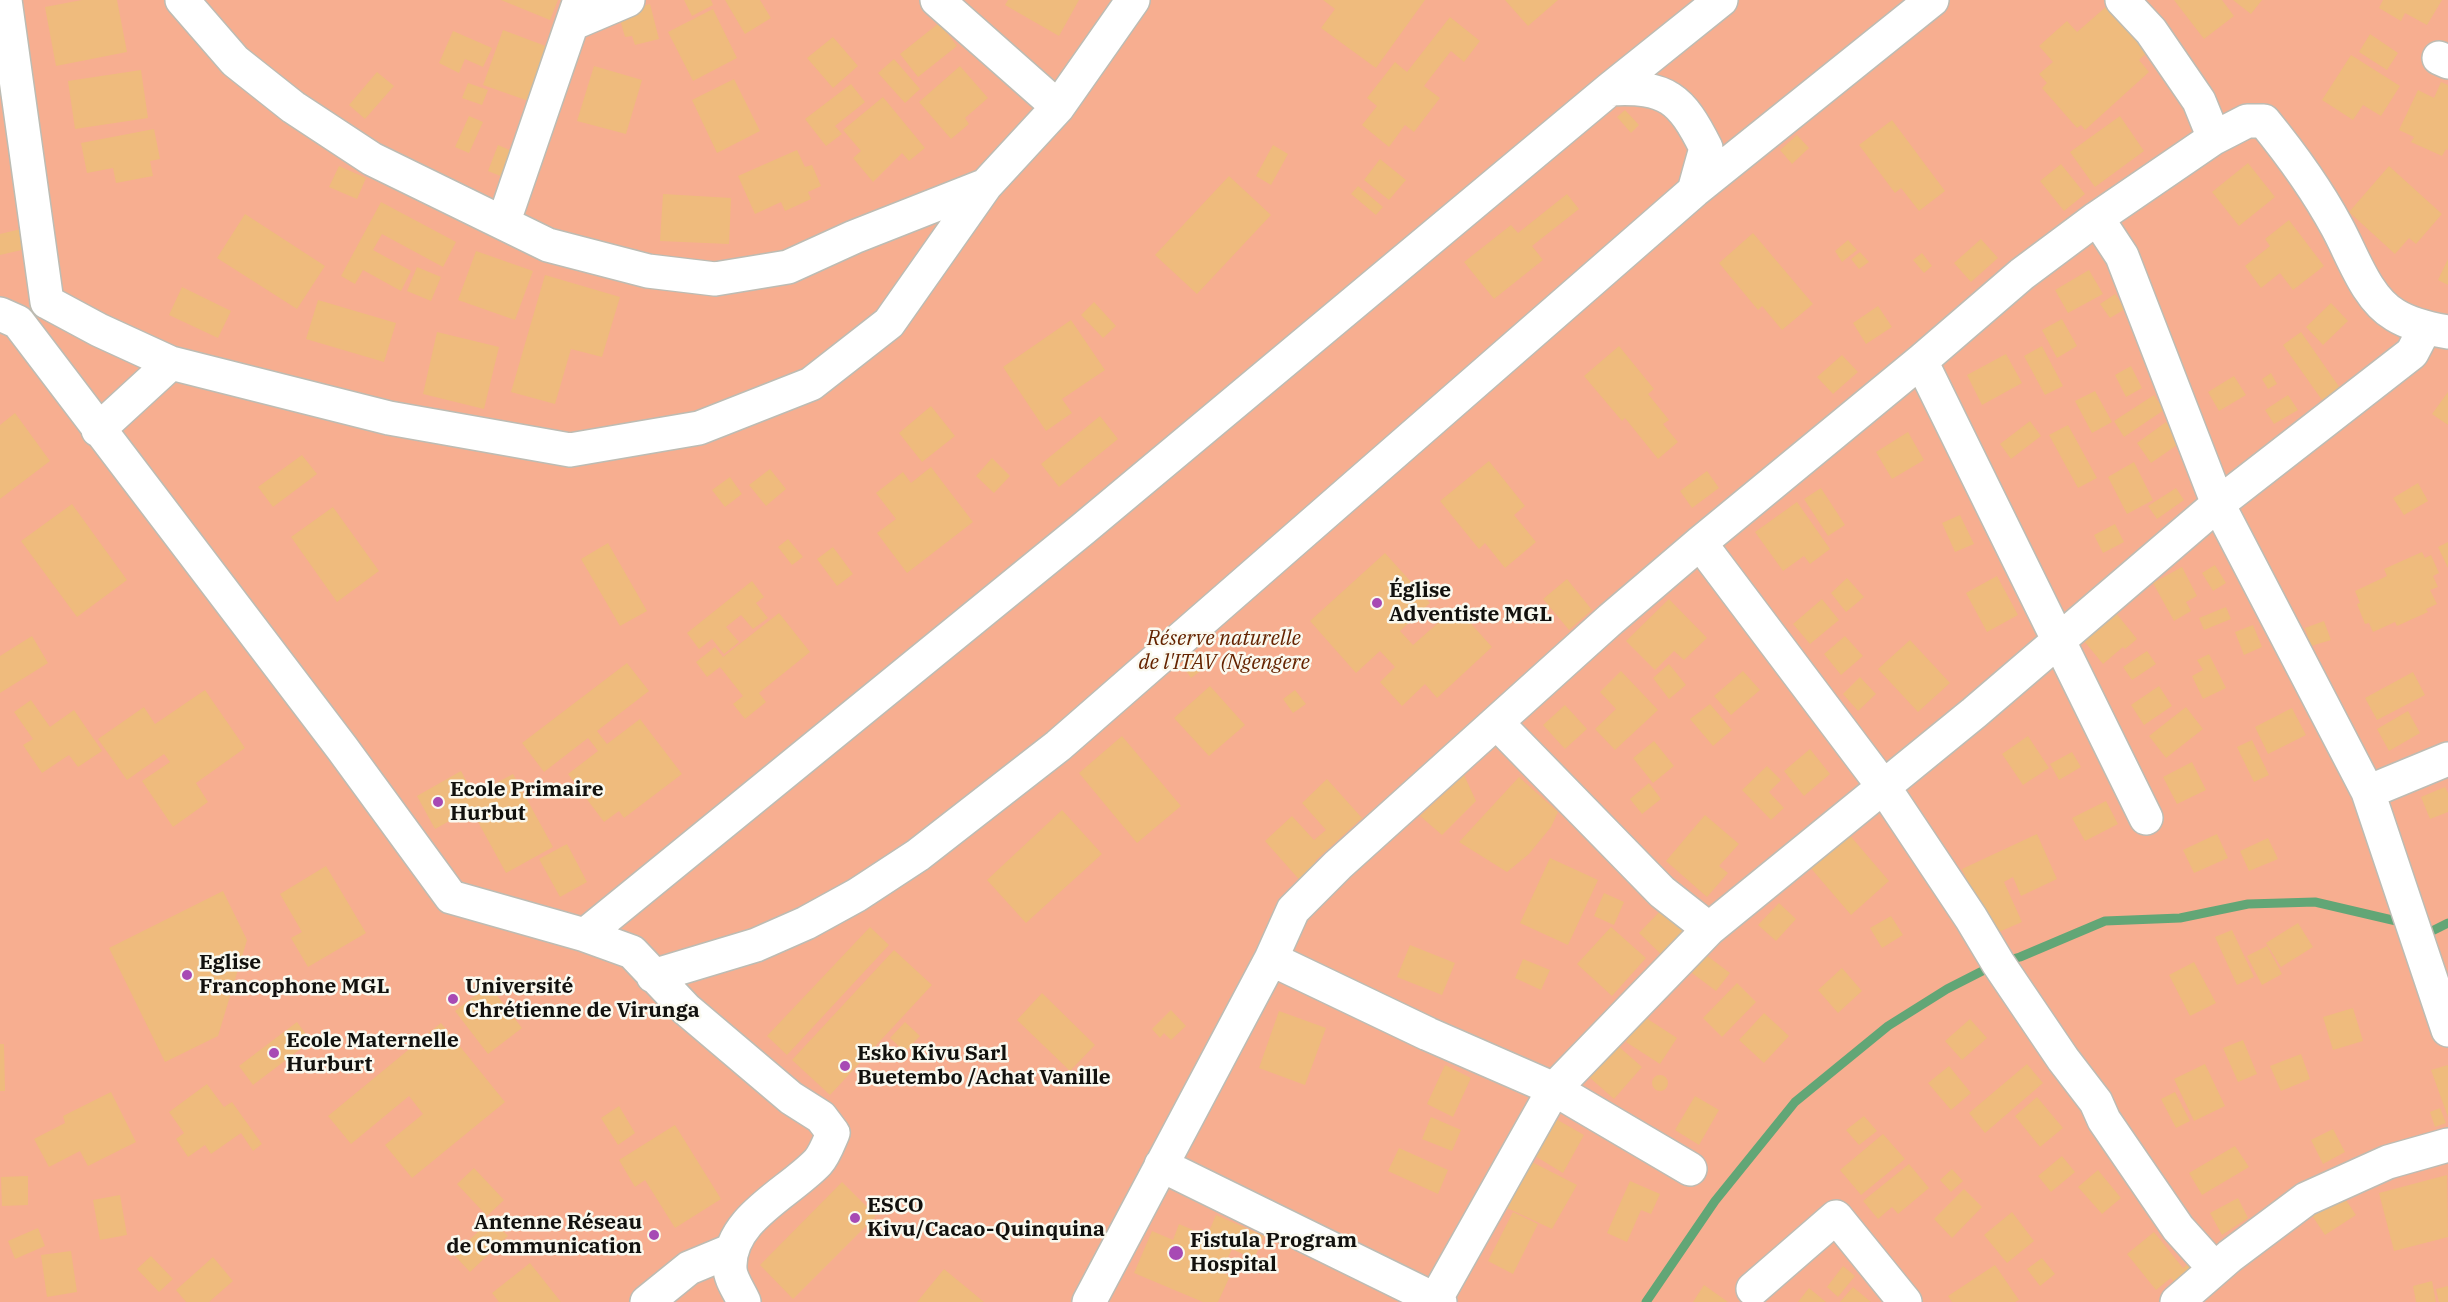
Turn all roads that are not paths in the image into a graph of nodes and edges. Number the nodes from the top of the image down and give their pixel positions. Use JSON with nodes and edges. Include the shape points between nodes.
{"nodes":[{"id":1,"x":5,"y":0,"type":"edge"},
{"id":2,"x":182,"y":0,"type":"edge"},
{"id":3,"x":628,"y":0,"type":"edge"},
{"id":4,"x":937,"y":0,"type":"edge"},
{"id":5,"x":1133,"y":0,"type":"edge"},
{"id":6,"x":1721,"y":0,"type":"edge"},
{"id":7,"x":1932,"y":0,"type":"edge"},
{"id":8,"x":2122,"y":0,"type":"edge"},
{"id":9,"x":577,"y":12,"type":"edge"},
{"id":10,"x":1610,"y":89,"type":"junction"},
{"id":11,"x":1058,"y":107,"type":"junction"},
{"id":12,"x":2214,"y":138,"type":"junction"},
{"id":13,"x":986,"y":185,"type":"junction"},
{"id":14,"x":1694,"y":191,"type":"junction"},
{"id":15,"x":2097,"y":218,"type":"junction"},
{"id":16,"x":504,"y":222,"type":"junction"},
{"id":17,"x":47,"y":302,"type":"junction"},
{"id":18,"x":9,"y":318,"type":"edge"},
{"id":19,"x":2436,"y":330,"type":"edge"},
{"id":20,"x":1921,"y":361,"type":"junction"},
{"id":21,"x":171,"y":363,"type":"junction"},
{"id":22,"x":99,"y":430,"type":"junction"},
{"id":23,"x":2218,"y":504,"type":"junction"},
{"id":24,"x":1700,"y":543,"type":"junction"},
{"id":25,"x":2057,"y":641,"type":"junction"},
{"id":26,"x":1497,"y":723,"type":"junction"},
{"id":27,"x":2448,"y":759,"type":"edge"},
{"id":28,"x":1882,"y":786,"type":"junction"},
{"id":29,"x":2368,"y":792,"type":"junction"},
{"id":30,"x":2146,"y":818,"type":"dead end"},
{"id":31,"x":1709,"y":929,"type":"junction"},
{"id":32,"x":585,"y":935,"type":"junction"},
{"id":33,"x":1270,"y":959,"type":"junction"},
{"id":34,"x":653,"y":976,"type":"junction"},
{"id":35,"x":2448,"y":1030,"type":"edge"},
{"id":36,"x":1554,"y":1089,"type":"junction"},
{"id":37,"x":2448,"y":1145,"type":"edge"},
{"id":38,"x":1161,"y":1165,"type":"junction"},
{"id":39,"x":1690,"y":1169,"type":"dead end"},
{"id":40,"x":730,"y":1251,"type":"junction"},
{"id":41,"x":2216,"y":1269,"type":"junction"},
{"id":42,"x":1753,"y":1289,"type":"dead end"},
{"id":43,"x":1436,"y":1301,"type":"edge"},
{"id":44,"x":646,"y":1302,"type":"edge"},
{"id":45,"x":744,"y":1302,"type":"edge"},
{"id":46,"x":1089,"y":1302,"type":"edge"},
{"id":47,"x":1905,"y":1302,"type":"edge"},
{"id":48,"x":2177,"y":1302,"type":"edge"}],
"edges":[{"from":1,"to":17,"type":"street"},
{"from":2,"to":16,"type":"street","via":[[235,61],[293,107],[372,159]]},
{"from":3,"to":9,"type":"street"},
{"from":4,"to":11,"type":"street"},
{"from":5,"to":11,"type":"street"},
{"from":6,"to":10,"type":"street"},
{"from":7,"to":14,"type":"street"},
{"from":8,"to":12,"type":"street","via":[[2151,32],[2199,101]]},
{"from":9,"to":16,"type":"street"},
{"from":10,"to":14,"type":"street","via":[[1636,87],[1663,93],[1690,116],[1706,148]]},
{"from":10,"to":32,"type":"street","via":[[1260,384]]},
{"from":11,"to":13,"type":"street"},
{"from":12,"to":15,"type":"street"},
{"from":12,"to":19,"type":"street","via":[[2247,121],[2264,121],[2307,178],[2366,286],[2394,315]]},
{"from":13,"to":16,"type":"street","via":[[788,267],[715,279],[648,271],[548,245]]},
{"from":13,"to":21,"type":"street","via":[[889,323],[811,384],[699,428],[570,450],[389,418]]},
{"from":14,"to":34,"type":"street","via":[[1058,746],[918,855],[857,896],[806,923],[756,945]]},
{"from":15,"to":20,"type":"street","via":[[2022,274]]},
{"from":15,"to":23,"type":"street","via":[[2122,256]]},
{"from":17,"to":18,"type":"street"},
{"from":17,"to":21,"type":"street"},
{"from":18,"to":22,"type":"street"},
{"from":19,"to":23,"type":"street","via":[[2412,353]]},
{"from":20,"to":24,"type":"street"},
{"from":20,"to":25,"type":"street"},
{"from":21,"to":22,"type":"street"},
{"from":22,"to":32,"type":"street","via":[[451,897]]},
{"from":23,"to":25,"type":"street"},
{"from":23,"to":29,"type":"street"},
{"from":24,"to":26,"type":"street"},
{"from":24,"to":28,"type":"street"},
{"from":25,"to":28,"type":"street"},
{"from":25,"to":30,"type":"street"},
{"from":26,"to":31,"type":"street","via":[[1662,892]]},
{"from":26,"to":33,"type":"street","via":[[1293,910]]},
{"from":27,"to":29,"type":"street"},
{"from":28,"to":31,"type":"street"},
{"from":28,"to":41,"type":"street","via":[[2178,1228]]},
{"from":29,"to":35,"type":"street"},
{"from":31,"to":36,"type":"street"},
{"from":32,"to":34,"type":"street","via":[[632,952]]},
{"from":33,"to":36,"type":"street","via":[[1428,1035]]},
{"from":33,"to":38,"type":"street"},
{"from":34,"to":40,"type":"street","via":[[686,1009],[821,1118],[833,1133],[820,1160],[754,1216]]},
{"from":36,"to":39,"type":"street"},
{"from":36,"to":43,"type":"street"},
{"from":37,"to":41,"type":"street","via":[[2388,1162],[2306,1199]]},
{"from":38,"to":43,"type":"street"},
{"from":38,"to":46,"type":"street"},
{"from":40,"to":44,"type":"street","via":[[689,1268]]},
{"from":40,"to":45,"type":"street","via":[[730,1271]]},
{"from":41,"to":48,"type":"street"},
{"from":42,"to":47,"type":"street","via":[[1836,1217]]}]}
